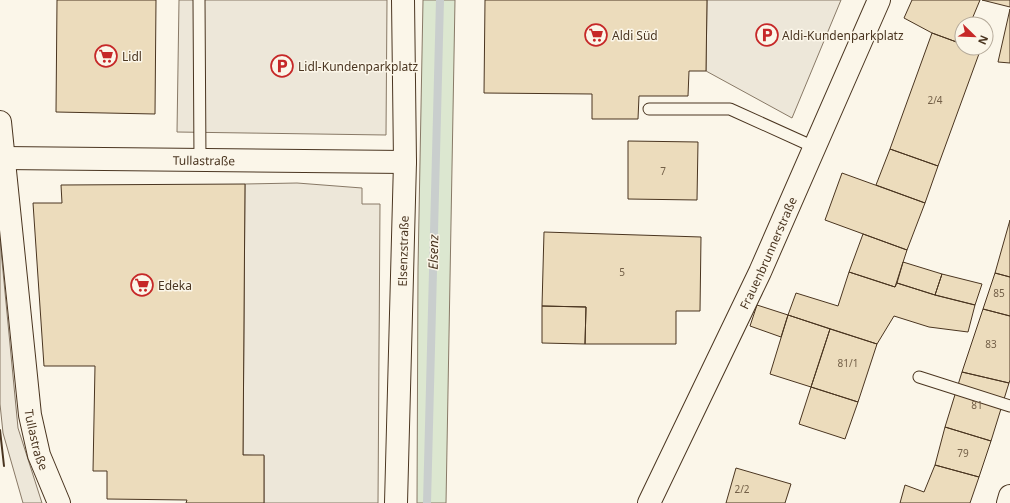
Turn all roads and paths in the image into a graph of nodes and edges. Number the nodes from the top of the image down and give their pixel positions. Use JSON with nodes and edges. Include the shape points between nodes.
{"nodes":[{"id":1,"x":199,"y":0,"type":"edge"},
{"id":2,"x":402,"y":0,"type":"edge"},
{"id":3,"x":879,"y":0,"type":"edge"},
{"id":4,"x":649,"y":109,"type":"dead end"},
{"id":5,"x":0,"y":122,"type":"edge"},
{"id":6,"x":814,"y":147,"type":"junction"},
{"id":7,"x":4,"y":158,"type":"junction"},
{"id":8,"x":200,"y":160,"type":"junction"},
{"id":9,"x":405,"y":162,"type":"junction"},
{"id":10,"x":919,"y":377,"type":"dead end"},
{"id":11,"x":1010,"y":406,"type":"edge"},
{"id":12,"x":1010,"y":496,"type":"edge"},
{"id":13,"x":59,"y":503,"type":"edge"},
{"id":14,"x":396,"y":503,"type":"edge"},
{"id":15,"x":649,"y":503,"type":"edge"},
{"id":16,"x":1008,"y":503,"type":"edge"}],
"edges":[{"from":1,"to":8,"type":"lane"},
{"from":2,"to":9,"type":"street","name":"Elsenzstraße"},
{"from":3,"to":6,"type":"street","name":"Frauenbrunnerstraße"},
{"from":4,"to":6,"type":"lane","via":[[730,109]]},
{"from":5,"to":7,"type":"street","name":"Tullastraße"},
{"from":6,"to":15,"type":"street","name":"Frauenbrunnerstraße","via":[[760,272]]},
{"from":7,"to":8,"type":"street","name":"Tullastraße"},
{"from":7,"to":13,"type":"street","name":"Tullastraße","via":[[30,415],[39,455]]},
{"from":8,"to":9,"type":"street","name":"Tullastraße"},
{"from":9,"to":14,"type":"street","name":"Elsenzstraße"},
{"from":10,"to":11,"type":"lane"},
{"from":12,"to":16,"type":"street"}]}
